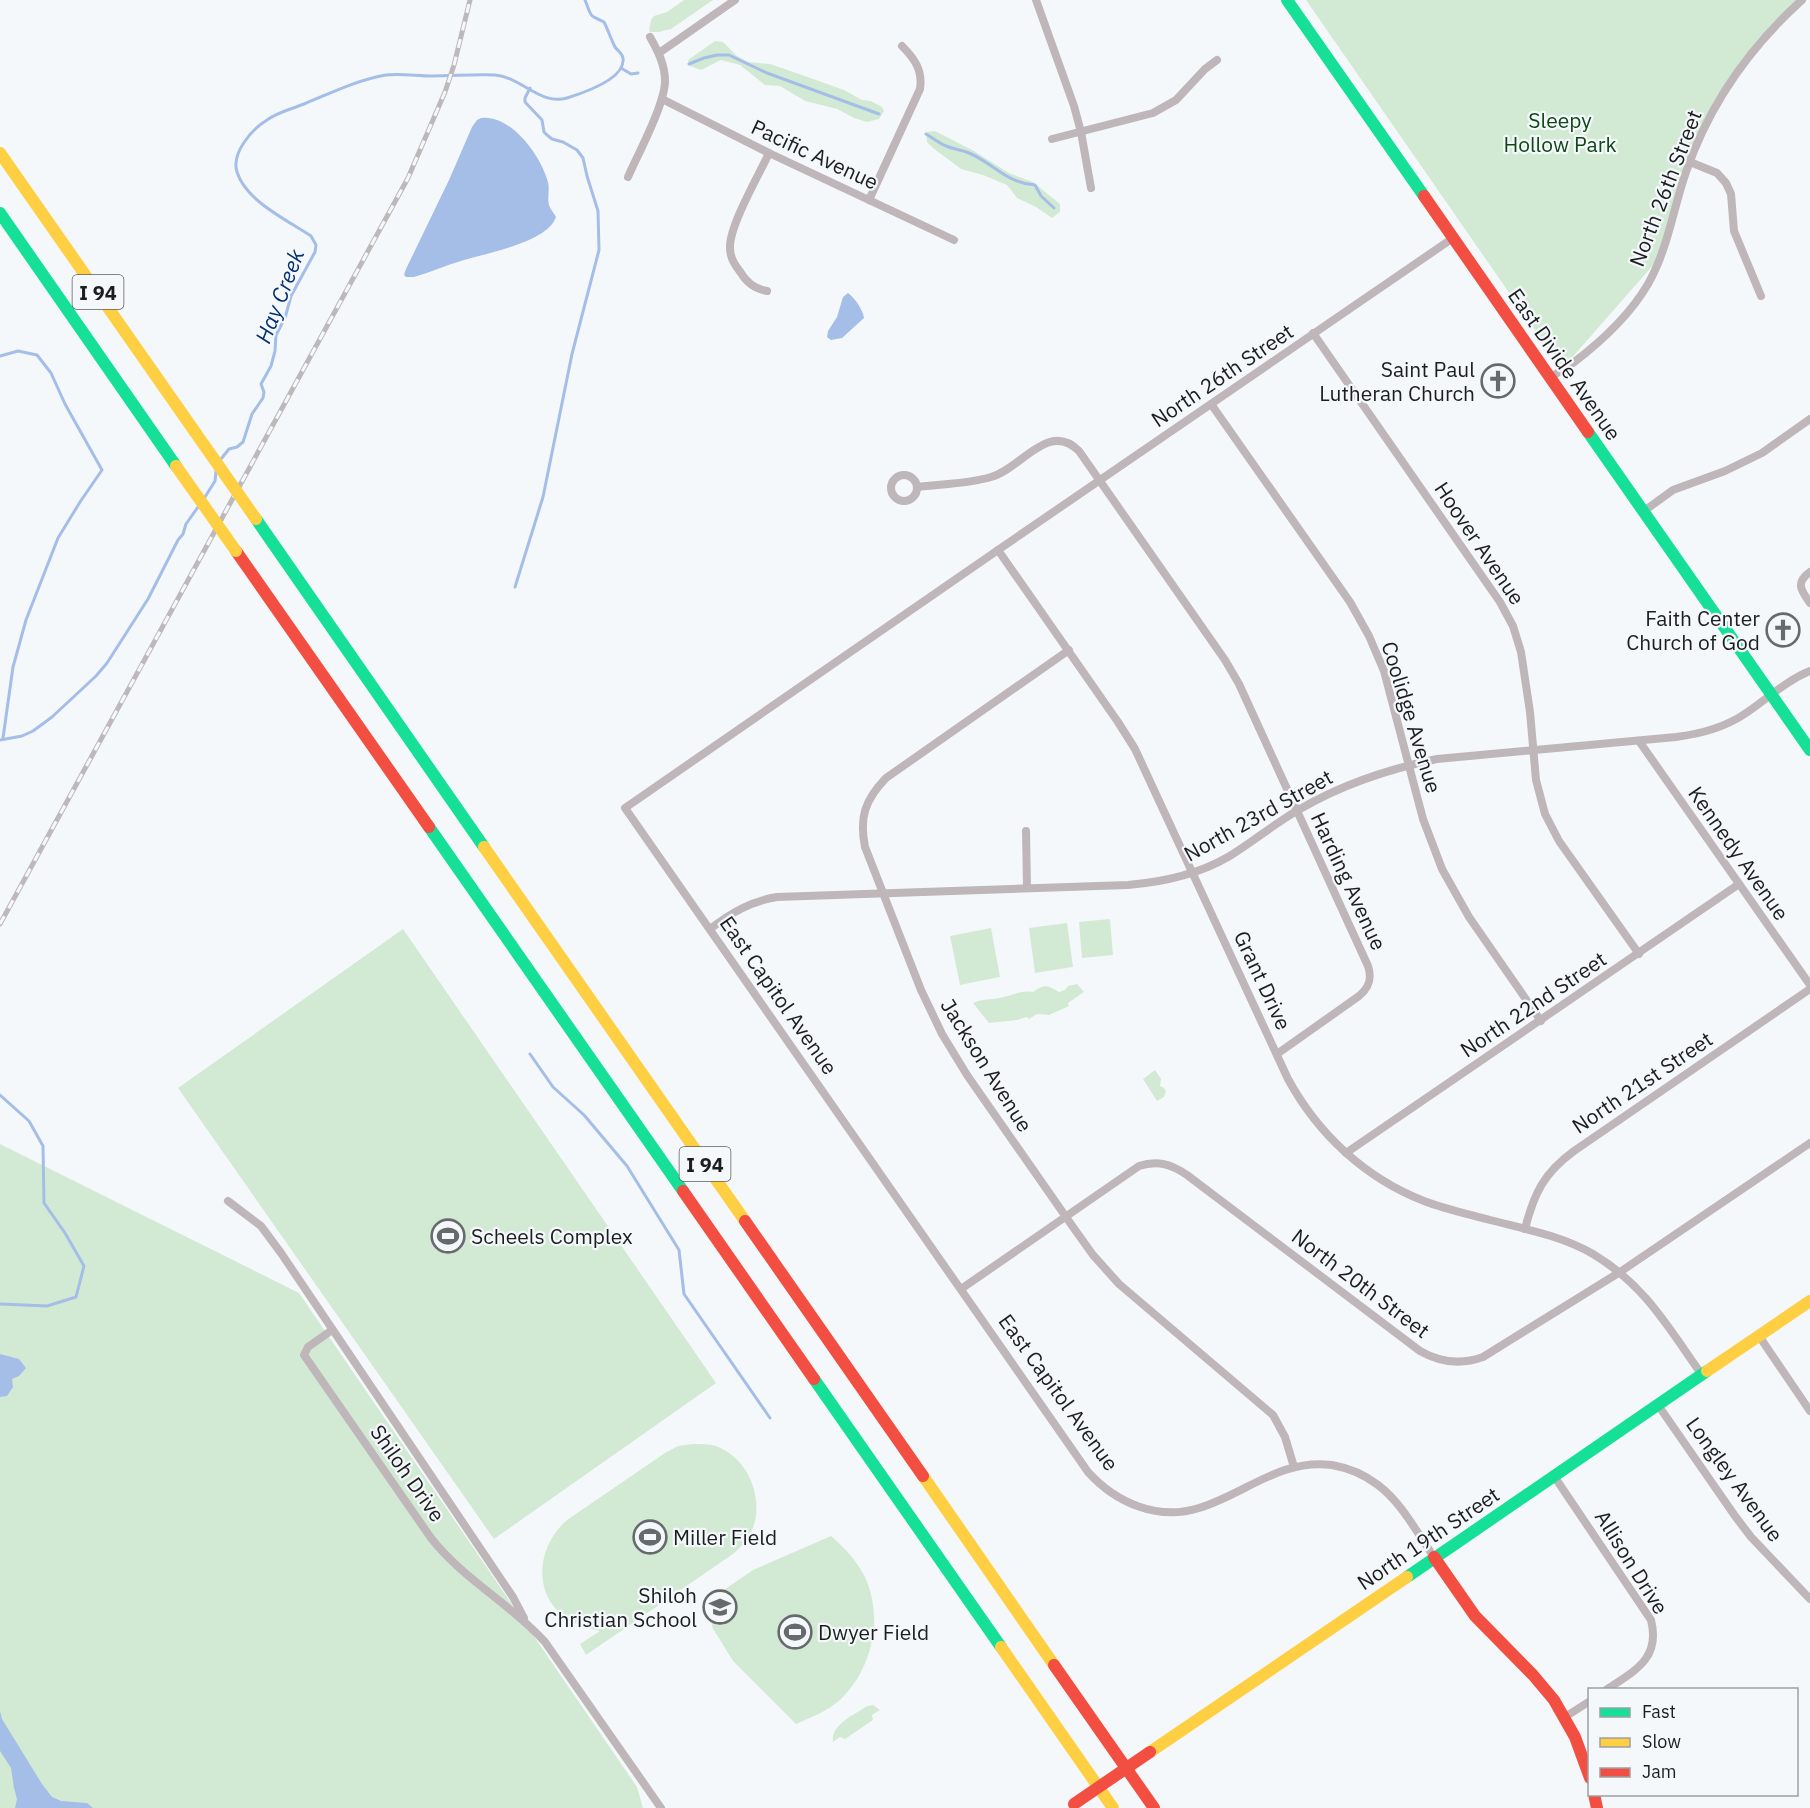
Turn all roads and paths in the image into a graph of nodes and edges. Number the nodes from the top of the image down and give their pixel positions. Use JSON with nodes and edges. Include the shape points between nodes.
{"nodes":[{"id":1,"x":735,"y":0,"type":"edge"},
{"id":2,"x":1036,"y":0,"type":"edge"},
{"id":3,"x":1287,"y":0,"type":"edge"},
{"id":4,"x":1802,"y":0,"type":"edge"},
{"id":5,"x":650,"y":37,"type":"dead end"},
{"id":6,"x":902,"y":46,"type":"dead end"},
{"id":7,"x":659,"y":53,"type":"junction"},
{"id":8,"x":1217,"y":60,"type":"dead end"},
{"id":9,"x":662,"y":99,"type":"junction"},
{"id":10,"x":1081,"y":132,"type":"junction"},
{"id":11,"x":1052,"y":139,"type":"dead end"},
{"id":12,"x":0,"y":153,"type":"edge"},
{"id":13,"x":769,"y":153,"type":"junction"},
{"id":14,"x":1690,"y":162,"type":"junction"},
{"id":15,"x":628,"y":177,"type":"dead end"},
{"id":16,"x":1091,"y":188,"type":"dead end"},
{"id":17,"x":869,"y":200,"type":"junction"},
{"id":18,"x":0,"y":213,"type":"edge"},
{"id":19,"x":1453,"y":238,"type":"junction"},
{"id":20,"x":954,"y":240,"type":"dead end"},
{"id":21,"x":766,"y":291,"type":"dead end"},
{"id":22,"x":1761,"y":296,"type":"dead end"},
{"id":23,"x":1313,"y":333,"type":"junction"},
{"id":24,"x":1551,"y":378,"type":"junction"},
{"id":25,"x":1211,"y":404,"type":"junction"},
{"id":26,"x":1810,"y":419,"type":"edge"},
{"id":27,"x":1100,"y":480,"type":"junction"},
{"id":28,"x":917,"y":487,"type":"dead end"},
{"id":29,"x":1644,"y":511,"type":"junction"},
{"id":30,"x":998,"y":550,"type":"junction"},
{"id":31,"x":1810,"y":572,"type":"edge"},
{"id":32,"x":1810,"y":603,"type":"edge"},
{"id":33,"x":1069,"y":650,"type":"junction"},
{"id":34,"x":1810,"y":671,"type":"edge"},
{"id":35,"x":1772,"y":695,"type":"junction"},
{"id":36,"x":1639,"y":741,"type":"junction"},
{"id":37,"x":1533,"y":750,"type":"junction"},
{"id":38,"x":1810,"y":750,"type":"edge"},
{"id":39,"x":1409,"y":765,"type":"junction"},
{"id":40,"x":1297,"y":810,"type":"junction"},
{"id":41,"x":1026,"y":831,"type":"dead end"},
{"id":42,"x":1193,"y":873,"type":"junction"},
{"id":43,"x":1739,"y":884,"type":"junction"},
{"id":44,"x":1027,"y":888,"type":"junction"},
{"id":45,"x":883,"y":893,"type":"junction"},
{"id":46,"x":710,"y":928,"type":"junction"},
{"id":47,"x":1639,"y":954,"type":"junction"},
{"id":48,"x":1810,"y":987,"type":"edge"},
{"id":49,"x":1541,"y":1021,"type":"junction"},
{"id":50,"x":1277,"y":1054,"type":"junction"},
{"id":51,"x":1810,"y":1143,"type":"edge"},
{"id":52,"x":1346,"y":1154,"type":"junction"},
{"id":53,"x":228,"y":1201,"type":"dead end"},
{"id":54,"x":1066,"y":1217,"type":"junction"},
{"id":55,"x":1525,"y":1229,"type":"junction"},
{"id":56,"x":1620,"y":1272,"type":"junction"},
{"id":57,"x":961,"y":1289,"type":"junction"},
{"id":58,"x":1810,"y":1301,"type":"edge"},
{"id":59,"x":332,"y":1330,"type":"junction"},
{"id":60,"x":1759,"y":1336,"type":"junction"},
{"id":61,"x":1702,"y":1375,"type":"junction"},
{"id":62,"x":1659,"y":1405,"type":"junction"},
{"id":63,"x":1810,"y":1411,"type":"edge"},
{"id":64,"x":1294,"y":1467,"type":"junction"},
{"id":65,"x":1554,"y":1476,"type":"junction"},
{"id":66,"x":1434,"y":1557,"type":"junction"},
{"id":67,"x":1810,"y":1599,"type":"edge"},
{"id":68,"x":527,"y":1623,"type":"junction"},
{"id":69,"x":1607,"y":1688,"type":"edge"},
{"id":70,"x":1588,"y":1702,"type":"edge"},
{"id":71,"x":1565,"y":1717,"type":"junction"},
{"id":72,"x":1588,"y":1772,"type":"edge"},
{"id":73,"x":1071,"y":1806,"type":"edge"},
{"id":74,"x":661,"y":1808,"type":"edge"},
{"id":75,"x":1113,"y":1808,"type":"edge"},
{"id":76,"x":1154,"y":1808,"type":"edge"}],
"edges":[{"from":1,"to":7,"type":"street"},
{"from":2,"to":10,"type":"street"},
{"from":3,"to":19,"type":"main road","name":"East Divide Avenue"},
{"from":4,"to":14,"type":"street","name":"North 26th Street","via":[[1773,27],[1737,73],[1707,122]]},
{"from":5,"to":7,"type":"street"},
{"from":6,"to":17,"type":"street","via":[[920,71],[920,89]]},
{"from":7,"to":9,"type":"street","via":[[665,72]]},
{"from":8,"to":10,"type":"street","via":[[1161,109]]},
{"from":9,"to":13,"type":"street","name":"Pacific Avenue"},
{"from":9,"to":15,"type":"street"},
{"from":10,"to":11,"type":"street"},
{"from":10,"to":16,"type":"street"},
{"from":12,"to":76,"type":"main road","number":"I 94","bridge":true},
{"from":13,"to":17,"type":"street","name":"Pacific Avenue"},
{"from":13,"to":21,"type":"street","via":[[730,243],[732,258],[744,278]]},
{"from":14,"to":22,"type":"street","via":[[1717,173],[1726,183],[1731,194],[1734,231]]},
{"from":14,"to":24,"type":"street","name":"North 26th Street","via":[[1665,246],[1648,284],[1611,331]]},
{"from":17,"to":20,"type":"street","name":"Pacific Avenue"},
{"from":18,"to":75,"type":"main road","number":"I 94","bridge":true},
{"from":19,"to":23,"type":"street","name":"North 26th Street"},
{"from":19,"to":24,"type":"main road","name":"East Divide Avenue"},
{"from":23,"to":25,"type":"street","name":"North 26th Street"},
{"from":23,"to":37,"type":"street","name":"Hoover Avenue","via":[[1510,618],[1524,672]]},
{"from":24,"to":29,"type":"main road","name":"East Divide Avenue"},
{"from":25,"to":27,"type":"street","name":"North 26th Street"},
{"from":25,"to":39,"type":"street","name":"Coolidge Avenue","via":[[1350,602],[1369,636],[1384,671]]},
{"from":26,"to":29,"type":"street","via":[[1762,453],[1673,490]]},
{"from":27,"to":28,"type":"street","name":"Harding Avenue","via":[[1075,447],[1055,440],[991,477]]},
{"from":27,"to":30,"type":"street"},
{"from":27,"to":40,"type":"street","name":"Harding Avenue","via":[[1233,673]]},
{"from":29,"to":35,"type":"main road","name":"East Divide Avenue"},
{"from":30,"to":33,"type":"street","name":"Grant Drive"},
{"from":30,"to":46,"type":"street","name":"East Capitol Avenue","via":[[625,808]]},
{"from":31,"to":32,"type":"street","via":[[1800,583]]},
{"from":33,"to":42,"type":"street","name":"Grant Drive","via":[[1135,749]]},
{"from":33,"to":45,"type":"street","name":"Jackson Avenue","via":[[878,786],[866,806],[862,826],[865,847]]},
{"from":34,"to":35,"type":"street","name":"North 23rd Street"},
{"from":35,"to":36,"type":"street","name":"North 23rd Street","via":[[1713,729]]},
{"from":35,"to":38,"type":"main road","name":"East Divide Avenue"},
{"from":36,"to":37,"type":"street","name":"North 23rd Street"},
{"from":36,"to":43,"type":"street","name":"Kennedy Avenue"},
{"from":37,"to":39,"type":"street","name":"North 23rd Street"},
{"from":37,"to":47,"type":"street","name":"Hoover Avenue","via":[[1538,792],[1549,823]]},
{"from":39,"to":40,"type":"street","name":"North 23rd Street","via":[[1344,786]]},
{"from":39,"to":49,"type":"street","name":"Coolidge Avenue","via":[[1428,836],[1450,886]]},
{"from":40,"to":42,"type":"street","name":"North 23rd Street","via":[[1230,856]]},
{"from":40,"to":50,"type":"street","name":"Harding Avenue","via":[[1371,977],[1364,992]]},
{"from":41,"to":44,"type":"street"},
{"from":42,"to":44,"type":"street","name":"North 23rd Street","via":[[1146,884]]},
{"from":42,"to":50,"type":"street","name":"Grant Drive"},
{"from":43,"to":47,"type":"street","name":"North 22nd Street"},
{"from":43,"to":48,"type":"street","name":"Kennedy Avenue"},
{"from":44,"to":45,"type":"street","name":"North 23rd Street"},
{"from":45,"to":46,"type":"street","name":"North 23rd Street","via":[[768,899],[741,908]]},
{"from":45,"to":54,"type":"street","name":"Jackson Avenue","via":[[921,990],[951,1048]]},
{"from":46,"to":57,"type":"street","name":"East Capitol Avenue"},
{"from":47,"to":49,"type":"street","name":"North 22nd Street"},
{"from":48,"to":55,"type":"street","name":"North 21st Street","via":[[1557,1164],[1539,1188]]},
{"from":49,"to":52,"type":"street","name":"North 22nd Street"},
{"from":50,"to":52,"type":"street","name":"Grant Drive","via":[[1309,1113]]},
{"from":51,"to":56,"type":"street","name":"North 20th Street"},
{"from":52,"to":55,"type":"street","name":"Grant Drive","via":[[1386,1182],[1425,1201]]},
{"from":53,"to":59,"type":"street","name":"Shiloh Drive","via":[[261,1226]]},
{"from":54,"to":56,"type":"street","name":"North 20th Street","via":[[1139,1166],[1154,1162],[1170,1165],[1420,1351],[1447,1362],[1483,1357]]},
{"from":54,"to":57,"type":"street","name":"North 20th Street"},
{"from":54,"to":64,"type":"street","name":"Jackson Avenue","via":[[1119,1284],[1268,1409],[1282,1429]]},
{"from":55,"to":56,"type":"street","name":"Grant Drive","via":[[1580,1248]]},
{"from":56,"to":61,"type":"street","name":"Grant Drive","via":[[1652,1304]]},
{"from":57,"to":64,"type":"street","name":"East Capitol Avenue","via":[[1088,1472],[1124,1500],[1160,1511],[1191,1510]]},
{"from":58,"to":60,"type":"main road","name":"North 19th Street"},
{"from":59,"to":68,"type":"street","name":"Shiloh Drive"},
{"from":59,"to":68,"type":"street","name":"Shiloh Drive","via":[[308,1347],[304,1355],[439,1548]]},
{"from":60,"to":61,"type":"main road","name":"North 19th Street"},
{"from":60,"to":63,"type":"street"},
{"from":61,"to":62,"type":"main road","name":"North 19th Street"},
{"from":62,"to":65,"type":"main road","name":"North 19th Street"},
{"from":62,"to":67,"type":"street","name":"Longley Avenue","via":[[1740,1523]]},
{"from":64,"to":66,"type":"street","name":"East Capitol Avenue","via":[[1335,1466],[1371,1480],[1397,1504]]},
{"from":65,"to":66,"type":"main road","name":"North 19th Street"},
{"from":65,"to":69,"type":"street","name":"Allison Drive","via":[[1652,1620],[1654,1636],[1649,1656]]},
{"from":66,"to":71,"type":"main road","name":"East Capitol Avenue","via":[[1473,1614],[1540,1682]]},
{"from":66,"to":73,"type":"main road","name":"North 19th Street","bridge":true},
{"from":68,"to":74,"type":"street","name":"Shiloh Drive","via":[[551,1649]]},
{"from":70,"to":71,"type":"street"},
{"from":71,"to":72,"type":"main road","name":"East Capitol Avenue"}]}
